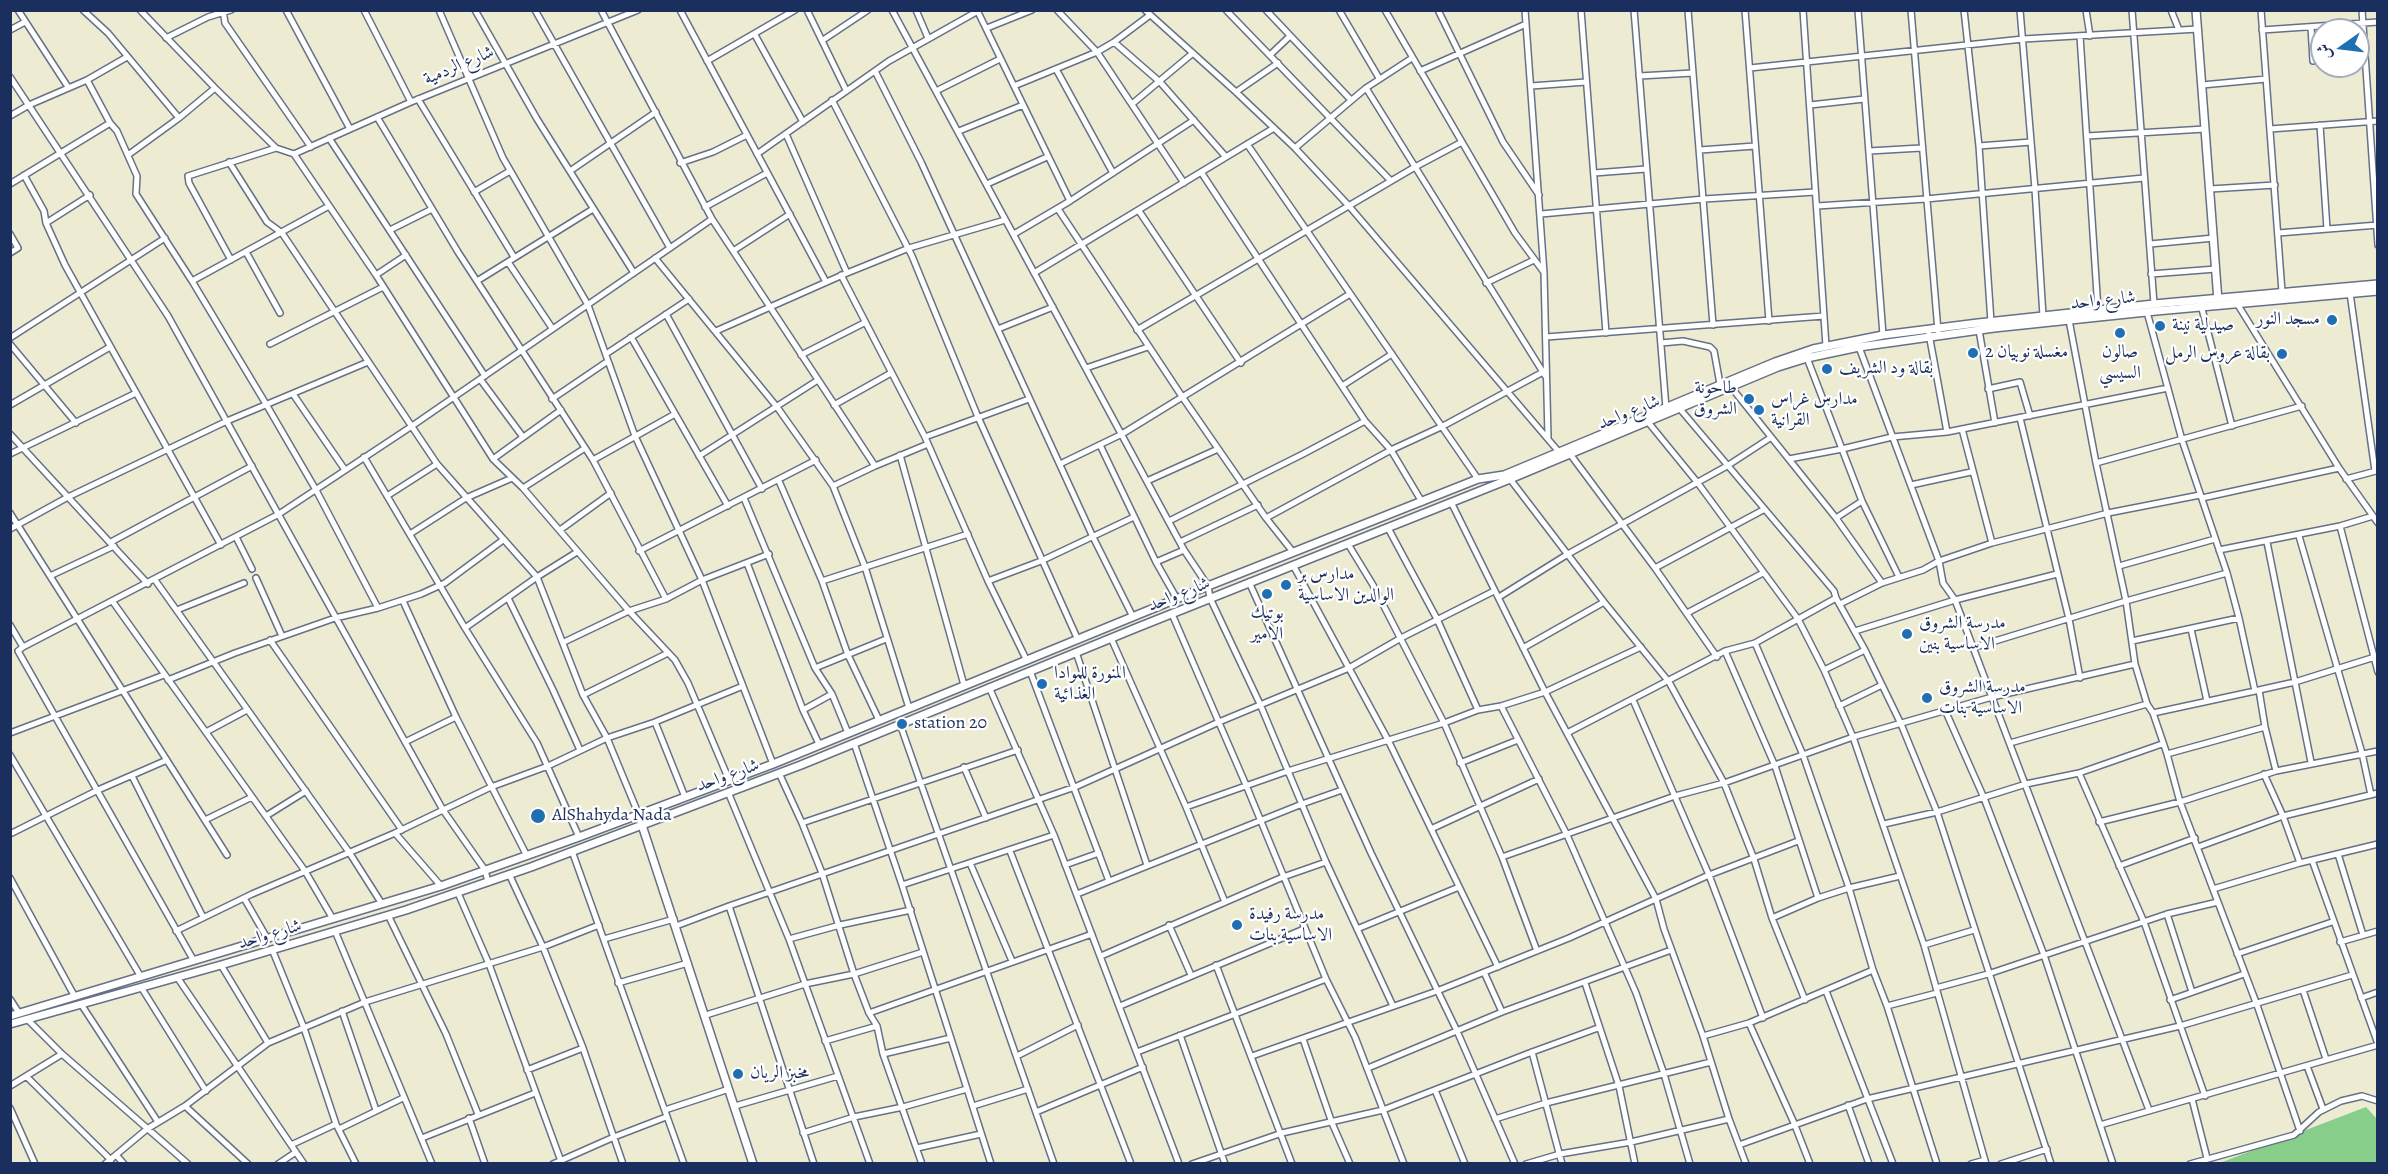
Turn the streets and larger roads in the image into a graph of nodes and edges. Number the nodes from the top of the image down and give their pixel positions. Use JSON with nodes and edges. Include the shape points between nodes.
{"nodes":[{"id":1,"x":18,"y":10,"type":"edge"},
{"id":2,"x":83,"y":10,"type":"edge"},
{"id":3,"x":140,"y":10,"type":"edge"},
{"id":4,"x":231,"y":10,"type":"edge"},
{"id":5,"x":286,"y":10,"type":"edge"},
{"id":6,"x":364,"y":10,"type":"edge"},
{"id":7,"x":439,"y":10,"type":"edge"},
{"id":8,"x":475,"y":10,"type":"edge"},
{"id":9,"x":535,"y":10,"type":"edge"},
{"id":10,"x":601,"y":10,"type":"edge"},
{"id":11,"x":638,"y":10,"type":"edge"},
{"id":12,"x":680,"y":10,"type":"edge"},
{"id":13,"x":795,"y":10,"type":"edge"},
{"id":14,"x":807,"y":10,"type":"edge"},
{"id":15,"x":868,"y":10,"type":"edge"},
{"id":16,"x":892,"y":10,"type":"edge"},
{"id":17,"x":916,"y":10,"type":"edge"},
{"id":18,"x":1032,"y":10,"type":"edge"},
{"id":19,"x":1057,"y":10,"type":"edge"},
{"id":20,"x":1145,"y":10,"type":"edge"},
{"id":21,"x":1237,"y":10,"type":"edge"},
{"id":22,"x":1266,"y":10,"type":"edge"},
{"id":23,"x":1339,"y":10,"type":"edge"},
{"id":24,"x":1384,"y":10,"type":"edge"},
{"id":25,"x":1438,"y":10,"type":"edge"},
{"id":26,"x":1525,"y":10,"type":"edge"},
{"id":27,"x":1581,"y":10,"type":"edge"},
{"id":28,"x":1634,"y":10,"type":"edge"},
{"id":29,"x":1688,"y":10,"type":"edge"},
{"id":30,"x":1745,"y":10,"type":"edge"},
{"id":31,"x":1803,"y":10,"type":"edge"},
{"id":32,"x":1857,"y":10,"type":"edge"},
{"id":33,"x":1911,"y":10,"type":"edge"},
{"id":34,"x":1964,"y":10,"type":"edge"},
{"id":35,"x":2020,"y":10,"type":"edge"},
{"id":36,"x":2086,"y":10,"type":"edge"},
{"id":37,"x":2132,"y":10,"type":"edge"},
{"id":38,"x":2171,"y":10,"type":"edge"},
{"id":39,"x":2196,"y":10,"type":"edge"},
{"id":40,"x":2261,"y":10,"type":"edge"},
{"id":41,"x":223,"y":11,"type":"edge"},
{"id":42,"x":977,"y":11,"type":"edge"},
{"id":43,"x":1228,"y":12,"type":"edge"},
{"id":44,"x":1150,"y":15,"type":"junction"},
{"id":45,"x":25,"y":22,"type":"junction"},
{"id":46,"x":607,"y":24,"type":"junction"},
{"id":47,"x":1526,"y":24,"type":"junction"},
{"id":48,"x":2310,"y":27,"type":"edge"},
{"id":49,"x":987,"y":28,"type":"junction"},
{"id":50,"x":2198,"y":28,"type":"junction"},
{"id":51,"x":10,"y":30,"type":"edge"},
{"id":52,"x":2179,"y":30,"type":"junction"},
{"id":53,"x":2262,"y":30,"type":"junction"},
{"id":54,"x":2132,"y":34,"type":"junction"},
{"id":55,"x":754,"y":35,"type":"junction"},
{"id":56,"x":1290,"y":36,"type":"junction"},
{"id":57,"x":2080,"y":36,"type":"junction"},
{"id":58,"x":2090,"y":36,"type":"junction"},
{"id":59,"x":166,"y":38,"type":"junction"},
{"id":60,"x":928,"y":38,"type":"junction"},
{"id":61,"x":823,"y":39,"type":"junction"},
{"id":62,"x":2023,"y":39,"type":"junction"},
{"id":63,"x":1114,"y":42,"type":"junction"},
{"id":64,"x":554,"y":44,"type":"junction"},
{"id":65,"x":1970,"y":46,"type":"junction"},
{"id":66,"x":911,"y":48,"type":"junction"},
{"id":67,"x":1096,"y":52,"type":"junction"},
{"id":68,"x":1914,"y":52,"type":"junction"},
{"id":69,"x":1193,"y":53,"type":"junction"},
{"id":70,"x":1458,"y":53,"type":"junction"},
{"id":71,"x":1270,"y":55,"type":"junction"},
{"id":72,"x":127,"y":57,"type":"junction"},
{"id":73,"x":1861,"y":57,"type":"junction"},
{"id":74,"x":1412,"y":58,"type":"junction"},
{"id":75,"x":1000,"y":59,"type":"junction"},
{"id":76,"x":707,"y":61,"type":"junction"},
{"id":77,"x":1278,"y":63,"type":"junction"},
{"id":78,"x":1806,"y":63,"type":"junction"},
{"id":79,"x":504,"y":64,"type":"junction"},
{"id":80,"x":1750,"y":68,"type":"junction"},
{"id":81,"x":1056,"y":69,"type":"junction"},
{"id":82,"x":875,"y":71,"type":"junction"},
{"id":83,"x":1420,"y":71,"type":"junction"},
{"id":84,"x":1693,"y":74,"type":"junction"},
{"id":85,"x":1639,"y":76,"type":"junction"},
{"id":86,"x":10,"y":77,"type":"edge"},
{"id":87,"x":1379,"y":78,"type":"junction"},
{"id":88,"x":2366,"y":78,"type":"edge"},
{"id":89,"x":2266,"y":79,"type":"junction"},
{"id":90,"x":87,"y":80,"type":"junction"},
{"id":91,"x":468,"y":80,"type":"junction"},
{"id":92,"x":1160,"y":82,"type":"junction"},
{"id":93,"x":1586,"y":82,"type":"junction"},
{"id":94,"x":2202,"y":85,"type":"junction"},
{"id":95,"x":1014,"y":86,"type":"junction"},
{"id":96,"x":1531,"y":86,"type":"junction"},
{"id":97,"x":69,"y":87,"type":"junction"},
{"id":98,"x":215,"y":88,"type":"junction"},
{"id":99,"x":1366,"y":88,"type":"junction"},
{"id":100,"x":846,"y":90,"type":"junction"},
{"id":101,"x":936,"y":91,"type":"junction"},
{"id":102,"x":1236,"y":92,"type":"junction"},
{"id":103,"x":418,"y":99,"type":"junction"},
{"id":104,"x":1864,"y":99,"type":"junction"},
{"id":105,"x":832,"y":100,"type":"junction"},
{"id":106,"x":1351,"y":100,"type":"junction"},
{"id":107,"x":411,"y":102,"type":"junction"},
{"id":108,"x":1132,"y":104,"type":"junction"},
{"id":109,"x":29,"y":105,"type":"junction"},
{"id":110,"x":1023,"y":105,"type":"junction"},
{"id":111,"x":1810,"y":105,"type":"junction"},
{"id":112,"x":656,"y":112,"type":"junction"},
{"id":113,"x":10,"y":116,"type":"edge"},
{"id":114,"x":378,"y":117,"type":"junction"},
{"id":115,"x":1330,"y":117,"type":"junction"},
{"id":116,"x":179,"y":118,"type":"junction"},
{"id":117,"x":1194,"y":120,"type":"junction"},
{"id":118,"x":2378,"y":121,"type":"edge"},
{"id":119,"x":803,"y":122,"type":"junction"},
{"id":120,"x":2369,"y":122,"type":"junction"},
{"id":121,"x":110,"y":123,"type":"junction"},
{"id":122,"x":2320,"y":125,"type":"junction"},
{"id":123,"x":1274,"y":128,"type":"junction"},
{"id":124,"x":350,"y":129,"type":"junction"},
{"id":125,"x":2205,"y":129,"type":"junction"},
{"id":126,"x":2270,"y":129,"type":"junction"},
{"id":127,"x":958,"y":131,"type":"junction"},
{"id":128,"x":2140,"y":133,"type":"junction"},
{"id":129,"x":786,"y":134,"type":"junction"},
{"id":130,"x":747,"y":135,"type":"junction"},
{"id":131,"x":2088,"y":136,"type":"junction"},
{"id":132,"x":329,"y":138,"type":"junction"},
{"id":133,"x":1462,"y":142,"type":"junction"},
{"id":134,"x":2031,"y":142,"type":"junction"},
{"id":135,"x":611,"y":143,"type":"junction"},
{"id":136,"x":1159,"y":144,"type":"junction"},
{"id":137,"x":1247,"y":144,"type":"junction"},
{"id":138,"x":1755,"y":146,"type":"junction"},
{"id":139,"x":1979,"y":146,"type":"junction"},
{"id":140,"x":311,"y":147,"type":"junction"},
{"id":141,"x":276,"y":148,"type":"junction"},
{"id":142,"x":1295,"y":148,"type":"junction"},
{"id":143,"x":1922,"y":148,"type":"junction"},
{"id":144,"x":1700,"y":150,"type":"junction"},
{"id":145,"x":1869,"y":151,"type":"junction"},
{"id":146,"x":61,"y":152,"type":"junction"},
{"id":147,"x":294,"y":154,"type":"junction"},
{"id":148,"x":757,"y":154,"type":"junction"},
{"id":149,"x":128,"y":155,"type":"junction"},
{"id":150,"x":1226,"y":157,"type":"junction"},
{"id":151,"x":1047,"y":158,"type":"junction"},
{"id":152,"x":229,"y":162,"type":"junction"},
{"id":153,"x":680,"y":163,"type":"junction"},
{"id":154,"x":1415,"y":167,"type":"junction"},
{"id":155,"x":1646,"y":169,"type":"junction"},
{"id":156,"x":510,"y":171,"type":"junction"},
{"id":157,"x":570,"y":171,"type":"junction"},
{"id":158,"x":1201,"y":172,"type":"junction"},
{"id":159,"x":767,"y":173,"type":"junction"},
{"id":160,"x":1113,"y":173,"type":"junction"},
{"id":161,"x":1593,"y":173,"type":"junction"},
{"id":162,"x":24,"y":175,"type":"junction"},
{"id":163,"x":2144,"y":178,"type":"junction"},
{"id":164,"x":1391,"y":181,"type":"junction"},
{"id":165,"x":1184,"y":183,"type":"junction"},
{"id":166,"x":2091,"y":183,"type":"junction"},
{"id":167,"x":10,"y":184,"type":"edge"},
{"id":168,"x":987,"y":184,"type":"junction"},
{"id":169,"x":2275,"y":185,"type":"junction"},
{"id":170,"x":2035,"y":189,"type":"junction"},
{"id":171,"x":2210,"y":189,"type":"junction"},
{"id":172,"x":474,"y":192,"type":"junction"},
{"id":173,"x":1815,"y":192,"type":"junction"},
{"id":174,"x":1982,"y":194,"type":"junction"},
{"id":175,"x":90,"y":195,"type":"junction"},
{"id":176,"x":1539,"y":195,"type":"junction"},
{"id":177,"x":1759,"y":196,"type":"junction"},
{"id":178,"x":1704,"y":199,"type":"junction"},
{"id":179,"x":1926,"y":199,"type":"junction"},
{"id":180,"x":1070,"y":201,"type":"junction"},
{"id":181,"x":1873,"y":202,"type":"junction"},
{"id":182,"x":1648,"y":204,"type":"junction"},
{"id":183,"x":329,"y":206,"type":"junction"},
{"id":184,"x":1349,"y":206,"type":"junction"},
{"id":185,"x":1817,"y":206,"type":"junction"},
{"id":186,"x":705,"y":207,"type":"junction"},
{"id":187,"x":432,"y":209,"type":"junction"},
{"id":188,"x":593,"y":209,"type":"junction"},
{"id":189,"x":1058,"y":209,"type":"junction"},
{"id":190,"x":1597,"y":209,"type":"junction"},
{"id":191,"x":1138,"y":211,"type":"junction"},
{"id":192,"x":790,"y":214,"type":"junction"},
{"id":193,"x":1541,"y":214,"type":"junction"},
{"id":194,"x":712,"y":219,"type":"junction"},
{"id":195,"x":1005,"y":220,"type":"junction"},
{"id":196,"x":46,"y":223,"type":"junction"},
{"id":197,"x":2377,"y":225,"type":"edge"},
{"id":198,"x":2327,"y":229,"type":"junction"},
{"id":199,"x":390,"y":230,"type":"junction"},
{"id":200,"x":1306,"y":231,"type":"junction"},
{"id":201,"x":282,"y":233,"type":"junction"},
{"id":202,"x":2278,"y":233,"type":"junction"},
{"id":203,"x":10,"y":234,"type":"edge"},
{"id":204,"x":954,"y":234,"type":"junction"},
{"id":205,"x":1014,"y":234,"type":"junction"},
{"id":206,"x":549,"y":237,"type":"junction"},
{"id":207,"x":165,"y":238,"type":"junction"},
{"id":208,"x":2214,"y":238,"type":"junction"},
{"id":209,"x":2150,"y":244,"type":"junction"},
{"id":210,"x":2378,"y":245,"type":"edge"},
{"id":211,"x":1081,"y":246,"type":"junction"},
{"id":212,"x":670,"y":248,"type":"junction"},
{"id":213,"x":909,"y":248,"type":"junction"},
{"id":214,"x":733,"y":251,"type":"junction"},
{"id":215,"x":246,"y":252,"type":"junction"},
{"id":216,"x":10,"y":254,"type":"edge"},
{"id":217,"x":406,"y":255,"type":"junction"},
{"id":218,"x":514,"y":257,"type":"junction"},
{"id":219,"x":656,"y":258,"type":"junction"},
{"id":220,"x":1257,"y":258,"type":"junction"},
{"id":221,"x":132,"y":260,"type":"junction"},
{"id":222,"x":231,"y":260,"type":"junction"},
{"id":223,"x":1534,"y":260,"type":"junction"},
{"id":224,"x":508,"y":262,"type":"junction"},
{"id":225,"x":2216,"y":270,"type":"junction"},
{"id":226,"x":634,"y":273,"type":"junction"},
{"id":227,"x":847,"y":273,"type":"junction"},
{"id":228,"x":1034,"y":273,"type":"junction"},
{"id":229,"x":1544,"y":273,"type":"junction"},
{"id":230,"x":2151,"y":274,"type":"junction"},
{"id":231,"x":376,"y":275,"type":"junction"},
{"id":232,"x":841,"y":275,"type":"junction"},
{"id":233,"x":192,"y":281,"type":"junction"},
{"id":234,"x":477,"y":281,"type":"junction"},
{"id":235,"x":826,"y":282,"type":"junction"},
{"id":236,"x":1486,"y":283,"type":"junction"},
{"id":237,"x":2378,"y":284,"type":"edge"},
{"id":238,"x":383,"y":287,"type":"junction"},
{"id":239,"x":2378,"y":291,"type":"edge"},
{"id":240,"x":2282,"y":292,"type":"junction"},
{"id":241,"x":81,"y":293,"type":"junction"},
{"id":242,"x":2350,"y":293,"type":"junction"},
{"id":243,"x":1350,"y":294,"type":"junction"},
{"id":244,"x":1196,"y":296,"type":"junction"},
{"id":245,"x":689,"y":299,"type":"junction"},
{"id":246,"x":2235,"y":300,"type":"junction"},
{"id":247,"x":2218,"y":301,"type":"junction"},
{"id":248,"x":2200,"y":303,"type":"junction"},
{"id":249,"x":2154,"y":304,"type":"junction"},
{"id":250,"x":588,"y":305,"type":"junction"},
{"id":251,"x":1053,"y":307,"type":"junction"},
{"id":252,"x":769,"y":308,"type":"junction"},
{"id":253,"x":2098,"y":310,"type":"junction"},
{"id":254,"x":335,"y":312,"type":"junction"},
{"id":255,"x":2147,"y":312,"type":"junction"},
{"id":256,"x":280,"y":313,"type":"dead end"},
{"id":257,"x":666,"y":314,"type":"junction"},
{"id":258,"x":1824,"y":316,"type":"junction"},
{"id":259,"x":2043,"y":316,"type":"junction"},
{"id":260,"x":2057,"y":318,"type":"junction"},
{"id":261,"x":2069,"y":320,"type":"junction"},
{"id":262,"x":1769,"y":321,"type":"junction"},
{"id":263,"x":1991,"y":322,"type":"junction"},
{"id":264,"x":864,"y":323,"type":"junction"},
{"id":265,"x":1301,"y":324,"type":"junction"},
{"id":266,"x":1713,"y":325,"type":"junction"},
{"id":267,"x":552,"y":328,"type":"junction"},
{"id":268,"x":998,"y":329,"type":"junction"},
{"id":269,"x":1659,"y":329,"type":"junction"},
{"id":270,"x":1137,"y":330,"type":"junction"},
{"id":271,"x":1979,"y":330,"type":"junction"},
{"id":272,"x":716,"y":331,"type":"junction"},
{"id":273,"x":1938,"y":332,"type":"junction"},
{"id":274,"x":1606,"y":333,"type":"junction"},
{"id":275,"x":1929,"y":333,"type":"junction"},
{"id":276,"x":1883,"y":335,"type":"junction"},
{"id":277,"x":631,"y":337,"type":"junction"},
{"id":278,"x":1546,"y":337,"type":"junction"},
{"id":279,"x":10,"y":338,"type":"edge"},
{"id":280,"x":1661,"y":343,"type":"junction"},
{"id":281,"x":10,"y":344,"type":"edge"},
{"id":282,"x":270,"y":344,"type":"dead end"},
{"id":283,"x":1826,"y":346,"type":"junction"},
{"id":284,"x":110,"y":347,"type":"junction"},
{"id":285,"x":1148,"y":347,"type":"junction"},
{"id":286,"x":1859,"y":347,"type":"junction"},
{"id":287,"x":523,"y":350,"type":"junction"},
{"id":288,"x":606,"y":354,"type":"junction"},
{"id":289,"x":1392,"y":354,"type":"junction"},
{"id":290,"x":801,"y":355,"type":"junction"},
{"id":291,"x":1807,"y":358,"type":"junction"},
{"id":292,"x":368,"y":362,"type":"junction"},
{"id":293,"x":608,"y":362,"type":"junction"},
{"id":294,"x":1241,"y":363,"type":"junction"},
{"id":295,"x":1086,"y":369,"type":"junction"},
{"id":296,"x":891,"y":373,"type":"junction"},
{"id":297,"x":1545,"y":375,"type":"junction"},
{"id":298,"x":483,"y":377,"type":"junction"},
{"id":299,"x":818,"y":380,"type":"junction"},
{"id":300,"x":44,"y":384,"type":"junction"},
{"id":301,"x":1720,"y":384,"type":"junction"},
{"id":302,"x":1732,"y":384,"type":"junction"},
{"id":303,"x":1342,"y":386,"type":"junction"},
{"id":304,"x":2168,"y":388,"type":"junction"},
{"id":305,"x":1988,"y":389,"type":"junction"},
{"id":306,"x":1509,"y":392,"type":"junction"},
{"id":307,"x":136,"y":393,"type":"junction"},
{"id":308,"x":293,"y":394,"type":"junction"},
{"id":309,"x":453,"y":398,"type":"junction"},
{"id":310,"x":1183,"y":398,"type":"junction"},
{"id":311,"x":552,"y":399,"type":"junction"},
{"id":312,"x":1029,"y":399,"type":"junction"},
{"id":313,"x":266,"y":404,"type":"junction"},
{"id":314,"x":10,"y":405,"type":"edge"},
{"id":315,"x":834,"y":405,"type":"junction"},
{"id":316,"x":2086,"y":405,"type":"junction"},
{"id":317,"x":2302,"y":406,"type":"junction"},
{"id":318,"x":777,"y":407,"type":"junction"},
{"id":319,"x":1666,"y":408,"type":"junction"},
{"id":320,"x":1680,"y":409,"type":"junction"},
{"id":321,"x":561,"y":410,"type":"junction"},
{"id":322,"x":675,"y":414,"type":"junction"},
{"id":323,"x":2030,"y":416,"type":"junction"},
{"id":324,"x":978,"y":417,"type":"junction"},
{"id":325,"x":2020,"y":418,"type":"junction"},
{"id":326,"x":227,"y":421,"type":"junction"},
{"id":327,"x":1365,"y":421,"type":"junction"},
{"id":328,"x":1647,"y":422,"type":"junction"},
{"id":329,"x":76,"y":423,"type":"junction"},
{"id":330,"x":1995,"y":423,"type":"junction"},
{"id":331,"x":412,"y":426,"type":"junction"},
{"id":332,"x":1443,"y":426,"type":"junction"},
{"id":333,"x":2232,"y":426,"type":"junction"},
{"id":334,"x":1962,"y":429,"type":"junction"},
{"id":335,"x":1947,"y":432,"type":"junction"},
{"id":336,"x":10,"y":434,"type":"edge"},
{"id":337,"x":1122,"y":434,"type":"junction"},
{"id":338,"x":734,"y":435,"type":"junction"},
{"id":339,"x":635,"y":436,"type":"junction"},
{"id":340,"x":1892,"y":436,"type":"junction"},
{"id":341,"x":523,"y":437,"type":"junction"},
{"id":342,"x":925,"y":437,"type":"junction"},
{"id":343,"x":1548,"y":438,"type":"junction"},
{"id":344,"x":1770,"y":438,"type":"junction"},
{"id":345,"x":2182,"y":440,"type":"junction"},
{"id":346,"x":928,"y":444,"type":"junction"},
{"id":347,"x":1100,"y":445,"type":"junction"},
{"id":348,"x":22,"y":448,"type":"junction"},
{"id":349,"x":585,"y":448,"type":"junction"},
{"id":350,"x":167,"y":449,"type":"junction"},
{"id":351,"x":1218,"y":449,"type":"junction"},
{"id":352,"x":1391,"y":450,"type":"junction"},
{"id":353,"x":1842,"y":450,"type":"junction"},
{"id":354,"x":1559,"y":452,"type":"junction"},
{"id":355,"x":10,"y":454,"type":"edge"},
{"id":356,"x":900,"y":454,"type":"junction"},
{"id":357,"x":1570,"y":454,"type":"junction"},
{"id":358,"x":699,"y":456,"type":"junction"},
{"id":359,"x":364,"y":457,"type":"junction"},
{"id":360,"x":492,"y":459,"type":"junction"},
{"id":361,"x":1790,"y":459,"type":"junction"},
{"id":362,"x":593,"y":460,"type":"junction"},
{"id":363,"x":816,"y":460,"type":"junction"},
{"id":364,"x":2096,"y":463,"type":"junction"},
{"id":365,"x":437,"y":464,"type":"junction"},
{"id":366,"x":1060,"y":464,"type":"junction"},
{"id":367,"x":252,"y":466,"type":"junction"},
{"id":368,"x":875,"y":466,"type":"junction"},
{"id":369,"x":1727,"y":466,"type":"junction"},
{"id":370,"x":2339,"y":468,"type":"junction"},
{"id":371,"x":345,"y":470,"type":"junction"},
{"id":372,"x":2376,"y":471,"type":"edge"},
{"id":373,"x":1971,"y":472,"type":"junction"},
{"id":374,"x":512,"y":478,"type":"junction"},
{"id":375,"x":1478,"y":479,"type":"junction"},
{"id":376,"x":1510,"y":479,"type":"junction"},
{"id":377,"x":2346,"y":479,"type":"junction"},
{"id":378,"x":779,"y":481,"type":"junction"},
{"id":379,"x":1147,"y":481,"type":"junction"},
{"id":380,"x":1697,"y":482,"type":"junction"},
{"id":381,"x":1244,"y":485,"type":"junction"},
{"id":382,"x":1911,"y":485,"type":"junction"},
{"id":383,"x":833,"y":486,"type":"junction"},
{"id":384,"x":523,"y":488,"type":"junction"},
{"id":385,"x":762,"y":489,"type":"junction"},
{"id":386,"x":316,"y":490,"type":"junction"},
{"id":387,"x":611,"y":493,"type":"junction"},
{"id":388,"x":387,"y":496,"type":"junction"},
{"id":389,"x":2201,"y":496,"type":"junction"},
{"id":390,"x":68,"y":497,"type":"junction"},
{"id":391,"x":193,"y":497,"type":"junction"},
{"id":392,"x":466,"y":498,"type":"junction"},
{"id":393,"x":744,"y":498,"type":"junction"},
{"id":394,"x":1862,"y":501,"type":"junction"},
{"id":395,"x":1422,"y":502,"type":"junction"},
{"id":396,"x":1451,"y":502,"type":"junction"},
{"id":397,"x":1258,"y":505,"type":"junction"},
{"id":398,"x":728,"y":506,"type":"junction"},
{"id":399,"x":1763,"y":510,"type":"junction"},
{"id":400,"x":10,"y":513,"type":"edge"},
{"id":401,"x":2108,"y":513,"type":"junction"},
{"id":402,"x":279,"y":514,"type":"junction"},
{"id":403,"x":2373,"y":516,"type":"junction"},
{"id":404,"x":1134,"y":517,"type":"junction"},
{"id":405,"x":1266,"y":518,"type":"junction"},
{"id":406,"x":1836,"y":518,"type":"junction"},
{"id":407,"x":1169,"y":521,"type":"junction"},
{"id":408,"x":2378,"y":523,"type":"edge"},
{"id":409,"x":1623,"y":524,"type":"junction"},
{"id":410,"x":18,"y":525,"type":"junction"},
{"id":411,"x":2340,"y":526,"type":"junction"},
{"id":412,"x":1388,"y":528,"type":"junction"},
{"id":413,"x":1731,"y":528,"type":"junction"},
{"id":414,"x":10,"y":529,"type":"edge"},
{"id":415,"x":560,"y":530,"type":"junction"},
{"id":416,"x":2046,"y":530,"type":"junction"},
{"id":417,"x":678,"y":531,"type":"junction"},
{"id":418,"x":410,"y":534,"type":"junction"},
{"id":419,"x":968,"y":534,"type":"junction"},
{"id":420,"x":2299,"y":536,"type":"junction"},
{"id":421,"x":236,"y":537,"type":"junction"},
{"id":422,"x":1093,"y":537,"type":"junction"},
{"id":423,"x":2215,"y":539,"type":"junction"},
{"id":424,"x":503,"y":540,"type":"junction"},
{"id":425,"x":1180,"y":542,"type":"junction"},
{"id":426,"x":2267,"y":542,"type":"junction"},
{"id":427,"x":1992,"y":543,"type":"junction"},
{"id":428,"x":113,"y":544,"type":"junction"},
{"id":429,"x":1348,"y":544,"type":"junction"},
{"id":430,"x":221,"y":545,"type":"junction"},
{"id":431,"x":926,"y":547,"type":"junction"},
{"id":432,"x":1184,"y":549,"type":"junction"},
{"id":433,"x":639,"y":550,"type":"junction"},
{"id":434,"x":2219,"y":550,"type":"junction"},
{"id":435,"x":578,"y":552,"type":"junction"},
{"id":436,"x":1293,"y":552,"type":"junction"},
{"id":437,"x":768,"y":554,"type":"junction"},
{"id":438,"x":1568,"y":554,"type":"junction"},
{"id":439,"x":1041,"y":561,"type":"junction"},
{"id":440,"x":1939,"y":561,"type":"junction"},
{"id":441,"x":1156,"y":562,"type":"junction"},
{"id":442,"x":747,"y":563,"type":"junction"},
{"id":443,"x":1293,"y":566,"type":"junction"},
{"id":444,"x":2119,"y":566,"type":"junction"},
{"id":445,"x":865,"y":567,"type":"junction"},
{"id":446,"x":1655,"y":568,"type":"junction"},
{"id":447,"x":252,"y":570,"type":"dead end"},
{"id":448,"x":1763,"y":573,"type":"junction"},
{"id":449,"x":2227,"y":573,"type":"junction"},
{"id":450,"x":2057,"y":574,"type":"junction"},
{"id":451,"x":50,"y":576,"type":"junction"},
{"id":452,"x":537,"y":577,"type":"junction"},
{"id":453,"x":1899,"y":577,"type":"junction"},
{"id":454,"x":256,"y":578,"type":"dead end"},
{"id":455,"x":155,"y":580,"type":"junction"},
{"id":456,"x":702,"y":580,"type":"junction"},
{"id":457,"x":988,"y":581,"type":"junction"},
{"id":458,"x":822,"y":582,"type":"junction"},
{"id":459,"x":1249,"y":582,"type":"junction"},
{"id":460,"x":244,"y":583,"type":"dead end"},
{"id":461,"x":1882,"y":583,"type":"junction"},
{"id":462,"x":148,"y":584,"type":"junction"},
{"id":463,"x":440,"y":586,"type":"junction"},
{"id":464,"x":1208,"y":586,"type":"junction"},
{"id":465,"x":1494,"y":591,"type":"junction"},
{"id":466,"x":1499,"y":597,"type":"junction"},
{"id":467,"x":508,"y":598,"type":"junction"},
{"id":468,"x":1210,"y":598,"type":"junction"},
{"id":469,"x":1836,"y":598,"type":"junction"},
{"id":470,"x":666,"y":599,"type":"junction"},
{"id":471,"x":1177,"y":599,"type":"junction"},
{"id":472,"x":1955,"y":600,"type":"junction"},
{"id":473,"x":404,"y":601,"type":"junction"},
{"id":474,"x":2127,"y":601,"type":"junction"},
{"id":475,"x":113,"y":602,"type":"junction"},
{"id":476,"x":1604,"y":602,"type":"junction"},
{"id":477,"x":1840,"y":604,"type":"junction"},
{"id":478,"x":378,"y":608,"type":"junction"},
{"id":479,"x":177,"y":610,"type":"junction"},
{"id":480,"x":629,"y":611,"type":"junction"},
{"id":481,"x":1687,"y":613,"type":"junction"},
{"id":482,"x":1172,"y":614,"type":"junction"},
{"id":483,"x":1133,"y":617,"type":"junction"},
{"id":484,"x":335,"y":618,"type":"junction"},
{"id":485,"x":2240,"y":618,"type":"junction"},
{"id":486,"x":1798,"y":619,"type":"junction"},
{"id":487,"x":2069,"y":619,"type":"junction"},
{"id":488,"x":77,"y":620,"type":"junction"},
{"id":489,"x":1437,"y":620,"type":"junction"},
{"id":490,"x":10,"y":625,"type":"edge"},
{"id":491,"x":465,"y":628,"type":"junction"},
{"id":492,"x":2191,"y":629,"type":"junction"},
{"id":493,"x":1856,"y":631,"type":"junction"},
{"id":494,"x":282,"y":636,"type":"junction"},
{"id":495,"x":1111,"y":638,"type":"junction"},
{"id":496,"x":1401,"y":638,"type":"junction"},
{"id":497,"x":886,"y":639,"type":"junction"},
{"id":498,"x":270,"y":640,"type":"junction"},
{"id":499,"x":1078,"y":640,"type":"junction"},
{"id":500,"x":2132,"y":640,"type":"junction"},
{"id":501,"x":564,"y":642,"type":"junction"},
{"id":502,"x":1755,"y":643,"type":"junction"},
{"id":503,"x":1641,"y":647,"type":"junction"},
{"id":504,"x":1523,"y":648,"type":"junction"},
{"id":505,"x":1972,"y":648,"type":"junction"},
{"id":506,"x":20,"y":649,"type":"junction"},
{"id":507,"x":1865,"y":650,"type":"junction"},
{"id":508,"x":1725,"y":651,"type":"junction"},
{"id":509,"x":1076,"y":652,"type":"junction"},
{"id":510,"x":668,"y":653,"type":"junction"},
{"id":511,"x":10,"y":654,"type":"edge"},
{"id":512,"x":848,"y":655,"type":"junction"},
{"id":513,"x":1717,"y":657,"type":"junction"},
{"id":514,"x":2376,"y":657,"type":"edge"},
{"id":515,"x":1027,"y":661,"type":"junction"},
{"id":516,"x":214,"y":662,"type":"junction"},
{"id":517,"x":2135,"y":664,"type":"junction"},
{"id":518,"x":815,"y":668,"type":"junction"},
{"id":519,"x":2337,"y":668,"type":"junction"},
{"id":520,"x":1349,"y":669,"type":"junction"},
{"id":521,"x":1824,"y":670,"type":"junction"},
{"id":522,"x":1030,"y":671,"type":"junction"},
{"id":523,"x":2378,"y":672,"type":"edge"},
{"id":524,"x":166,"y":677,"type":"junction"},
{"id":525,"x":2080,"y":678,"type":"junction"},
{"id":526,"x":1669,"y":682,"type":"junction"},
{"id":527,"x":2295,"y":682,"type":"junction"},
{"id":528,"x":964,"y":685,"type":"junction"},
{"id":529,"x":743,"y":686,"type":"junction"},
{"id":530,"x":1882,"y":686,"type":"junction"},
{"id":531,"x":989,"y":687,"type":"junction"},
{"id":532,"x":1298,"y":689,"type":"junction"},
{"id":533,"x":123,"y":690,"type":"junction"},
{"id":534,"x":2257,"y":691,"type":"junction"},
{"id":535,"x":1545,"y":692,"type":"junction"},
{"id":536,"x":832,"y":694,"type":"junction"},
{"id":537,"x":583,"y":695,"type":"junction"},
{"id":538,"x":1992,"y":697,"type":"junction"},
{"id":539,"x":1634,"y":700,"type":"junction"},
{"id":540,"x":2207,"y":701,"type":"junction"},
{"id":541,"x":1260,"y":704,"type":"junction"},
{"id":542,"x":2147,"y":704,"type":"junction"},
{"id":543,"x":696,"y":705,"type":"junction"},
{"id":544,"x":1501,"y":706,"type":"junction"},
{"id":545,"x":1839,"y":706,"type":"junction"},
{"id":546,"x":909,"y":708,"type":"junction"},
{"id":547,"x":248,"y":710,"type":"junction"},
{"id":548,"x":803,"y":710,"type":"junction"},
{"id":549,"x":1478,"y":710,"type":"junction"},
{"id":550,"x":1945,"y":710,"type":"junction"},
{"id":551,"x":2153,"y":713,"type":"junction"},
{"id":552,"x":55,"y":717,"type":"junction"},
{"id":553,"x":456,"y":717,"type":"junction"},
{"id":554,"x":879,"y":720,"type":"junction"},
{"id":555,"x":655,"y":722,"type":"junction"},
{"id":556,"x":1219,"y":722,"type":"junction"},
{"id":557,"x":1444,"y":723,"type":"junction"},
{"id":558,"x":900,"y":724,"type":"junction"},
{"id":559,"x":1901,"y":724,"type":"junction"},
{"id":560,"x":2265,"y":727,"type":"junction"},
{"id":561,"x":206,"y":732,"type":"junction"},
{"id":562,"x":10,"y":733,"type":"edge"},
{"id":563,"x":848,"y":733,"type":"junction"},
{"id":564,"x":1567,"y":733,"type":"junction"},
{"id":565,"x":1853,"y":737,"type":"junction"},
{"id":566,"x":607,"y":738,"type":"junction"},
{"id":567,"x":1388,"y":740,"type":"junction"},
{"id":568,"x":1518,"y":740,"type":"junction"},
{"id":569,"x":405,"y":742,"type":"junction"},
{"id":570,"x":854,"y":743,"type":"junction"},
{"id":571,"x":2010,"y":743,"type":"junction"},
{"id":572,"x":819,"y":744,"type":"junction"},
{"id":573,"x":2162,"y":744,"type":"junction"},
{"id":574,"x":1160,"y":748,"type":"junction"},
{"id":575,"x":580,"y":750,"type":"junction"},
{"id":576,"x":1018,"y":750,"type":"junction"},
{"id":577,"x":2378,"y":751,"type":"edge"},
{"id":578,"x":2362,"y":753,"type":"junction"},
{"id":579,"x":2167,"y":754,"type":"junction"},
{"id":580,"x":10,"y":755,"type":"edge"},
{"id":581,"x":1803,"y":755,"type":"junction"},
{"id":582,"x":1329,"y":758,"type":"junction"},
{"id":583,"x":167,"y":760,"type":"junction"},
{"id":584,"x":2311,"y":762,"type":"junction"},
{"id":585,"x":1460,"y":763,"type":"junction"},
{"id":586,"x":773,"y":764,"type":"junction"},
{"id":587,"x":548,"y":765,"type":"junction"},
{"id":588,"x":1774,"y":766,"type":"junction"},
{"id":589,"x":964,"y":767,"type":"junction"},
{"id":590,"x":1116,"y":769,"type":"junction"},
{"id":591,"x":1288,"y":771,"type":"junction"},
{"id":592,"x":2276,"y":771,"type":"junction"},
{"id":593,"x":2079,"y":773,"type":"junction"},
{"id":594,"x":779,"y":774,"type":"junction"},
{"id":595,"x":2264,"y":774,"type":"junction"},
{"id":596,"x":132,"y":776,"type":"junction"},
{"id":597,"x":1539,"y":779,"type":"junction"},
{"id":598,"x":729,"y":780,"type":"junction"},
{"id":599,"x":920,"y":782,"type":"junction"},
{"id":600,"x":1724,"y":783,"type":"junction"},
{"id":601,"x":2026,"y":784,"type":"junction"},
{"id":602,"x":1246,"y":785,"type":"junction"},
{"id":603,"x":491,"y":787,"type":"junction"},
{"id":604,"x":1075,"y":787,"type":"junction"},
{"id":605,"x":98,"y":790,"type":"junction"},
{"id":606,"x":1342,"y":790,"type":"junction"},
{"id":607,"x":306,"y":791,"type":"junction"},
{"id":608,"x":728,"y":792,"type":"junction"},
{"id":609,"x":2374,"y":794,"type":"edge"},
{"id":610,"x":1676,"y":795,"type":"junction"},
{"id":611,"x":252,"y":796,"type":"junction"},
{"id":612,"x":685,"y":797,"type":"junction"},
{"id":613,"x":1984,"y":798,"type":"junction"},
{"id":614,"x":873,"y":799,"type":"junction"},
{"id":615,"x":1040,"y":800,"type":"junction"},
{"id":616,"x":2180,"y":802,"type":"junction"},
{"id":617,"x":1302,"y":804,"type":"junction"},
{"id":618,"x":1479,"y":806,"type":"junction"},
{"id":619,"x":1186,"y":807,"type":"junction"},
{"id":620,"x":443,"y":810,"type":"junction"},
{"id":621,"x":1936,"y":812,"type":"junction"},
{"id":622,"x":638,"y":813,"type":"junction"},
{"id":623,"x":44,"y":816,"type":"junction"},
{"id":624,"x":266,"y":816,"type":"junction"},
{"id":625,"x":2283,"y":816,"type":"junction"},
{"id":626,"x":1613,"y":817,"type":"junction"},
{"id":627,"x":986,"y":818,"type":"junction"},
{"id":628,"x":205,"y":820,"type":"junction"},
{"id":629,"x":1260,"y":821,"type":"junction"},
{"id":630,"x":2099,"y":822,"type":"junction"},
{"id":631,"x":802,"y":823,"type":"junction"},
{"id":632,"x":1884,"y":824,"type":"junction"},
{"id":633,"x":641,"y":825,"type":"junction"},
{"id":634,"x":1431,"y":829,"type":"junction"},
{"id":635,"x":402,"y":830,"type":"junction"},
{"id":636,"x":395,"y":833,"type":"junction"},
{"id":637,"x":10,"y":834,"type":"edge"},
{"id":638,"x":1567,"y":834,"type":"junction"},
{"id":639,"x":939,"y":835,"type":"junction"},
{"id":640,"x":1054,"y":835,"type":"junction"},
{"id":641,"x":579,"y":837,"type":"junction"},
{"id":642,"x":2195,"y":838,"type":"junction"},
{"id":643,"x":1798,"y":841,"type":"junction"},
{"id":644,"x":1201,"y":844,"type":"junction"},
{"id":645,"x":2378,"y":844,"type":"edge"},
{"id":646,"x":2198,"y":847,"type":"junction"},
{"id":647,"x":572,"y":851,"type":"junction"},
{"id":648,"x":891,"y":851,"type":"junction"},
{"id":649,"x":1010,"y":851,"type":"junction"},
{"id":650,"x":349,"y":852,"type":"junction"},
{"id":651,"x":1099,"y":853,"type":"junction"},
{"id":652,"x":2338,"y":854,"type":"junction"},
{"id":653,"x":227,"y":855,"type":"dead end"},
{"id":654,"x":527,"y":856,"type":"junction"},
{"id":655,"x":1502,"y":857,"type":"junction"},
{"id":656,"x":1754,"y":859,"type":"junction"},
{"id":657,"x":2312,"y":860,"type":"junction"},
{"id":658,"x":1326,"y":862,"type":"junction"},
{"id":659,"x":970,"y":863,"type":"junction"},
{"id":660,"x":2300,"y":863,"type":"junction"},
{"id":661,"x":1065,"y":865,"type":"junction"},
{"id":662,"x":1147,"y":865,"type":"junction"},
{"id":663,"x":2119,"y":866,"type":"junction"},
{"id":664,"x":485,"y":870,"type":"junction"},
{"id":665,"x":951,"y":870,"type":"junction"},
{"id":666,"x":305,"y":871,"type":"junction"},
{"id":667,"x":822,"y":873,"type":"junction"},
{"id":668,"x":509,"y":874,"type":"junction"},
{"id":669,"x":1709,"y":875,"type":"junction"},
{"id":670,"x":1900,"y":876,"type":"junction"},
{"id":671,"x":1283,"y":877,"type":"junction"},
{"id":672,"x":10,"y":878,"type":"edge"},
{"id":673,"x":1109,"y":881,"type":"junction"},
{"id":674,"x":488,"y":882,"type":"junction"},
{"id":675,"x":902,"y":885,"type":"junction"},
{"id":676,"x":441,"y":886,"type":"junction"},
{"id":677,"x":1459,"y":886,"type":"junction"},
{"id":678,"x":1848,"y":888,"type":"junction"},
{"id":679,"x":2213,"y":889,"type":"junction"},
{"id":680,"x":771,"y":892,"type":"junction"},
{"id":681,"x":458,"y":893,"type":"junction"},
{"id":682,"x":1077,"y":894,"type":"junction"},
{"id":683,"x":244,"y":897,"type":"junction"},
{"id":684,"x":1818,"y":897,"type":"junction"},
{"id":685,"x":1656,"y":899,"type":"junction"},
{"id":686,"x":1225,"y":902,"type":"junction"},
{"id":687,"x":2218,"y":902,"type":"junction"},
{"id":688,"x":382,"y":904,"type":"junction"},
{"id":689,"x":729,"y":906,"type":"junction"},
{"id":690,"x":910,"y":910,"type":"junction"},
{"id":691,"x":1398,"y":912,"type":"junction"},
{"id":692,"x":2167,"y":914,"type":"junction"},
{"id":693,"x":388,"y":915,"type":"junction"},
{"id":694,"x":203,"y":917,"type":"junction"},
{"id":695,"x":333,"y":918,"type":"junction"},
{"id":696,"x":1772,"y":918,"type":"junction"},
{"id":697,"x":675,"y":922,"type":"junction"},
{"id":698,"x":1604,"y":922,"type":"junction"},
{"id":699,"x":2144,"y":922,"type":"junction"},
{"id":700,"x":2332,"y":922,"type":"junction"},
{"id":701,"x":599,"y":925,"type":"junction"},
{"id":702,"x":840,"y":925,"type":"junction"},
{"id":703,"x":1169,"y":925,"type":"junction"},
{"id":704,"x":1357,"y":928,"type":"junction"},
{"id":705,"x":1304,"y":929,"type":"junction"},
{"id":706,"x":1974,"y":930,"type":"junction"},
{"id":707,"x":176,"y":931,"type":"junction"},
{"id":708,"x":334,"y":931,"type":"junction"},
{"id":709,"x":2378,"y":931,"type":"edge"},
{"id":710,"x":1092,"y":934,"type":"junction"},
{"id":711,"x":2364,"y":935,"type":"junction"},
{"id":712,"x":267,"y":938,"type":"junction"},
{"id":713,"x":604,"y":939,"type":"junction"},
{"id":714,"x":789,"y":939,"type":"junction"},
{"id":715,"x":2086,"y":940,"type":"junction"},
{"id":716,"x":2340,"y":942,"type":"junction"},
{"id":717,"x":1924,"y":945,"type":"junction"},
{"id":718,"x":240,"y":946,"type":"junction"},
{"id":719,"x":543,"y":947,"type":"junction"},
{"id":720,"x":1048,"y":948,"type":"junction"},
{"id":721,"x":272,"y":949,"type":"junction"},
{"id":722,"x":1671,"y":950,"type":"junction"},
{"id":723,"x":1537,"y":951,"type":"junction"},
{"id":724,"x":923,"y":952,"type":"junction"},
{"id":725,"x":2237,"y":954,"type":"junction"},
{"id":726,"x":2044,"y":955,"type":"junction"},
{"id":727,"x":1101,"y":956,"type":"junction"},
{"id":728,"x":243,"y":958,"type":"junction"},
{"id":729,"x":194,"y":961,"type":"junction"},
{"id":730,"x":1012,"y":961,"type":"junction"},
{"id":731,"x":688,"y":963,"type":"junction"},
{"id":732,"x":489,"y":964,"type":"junction"},
{"id":733,"x":221,"y":965,"type":"junction"},
{"id":734,"x":1216,"y":965,"type":"junction"},
{"id":735,"x":1498,"y":967,"type":"junction"},
{"id":736,"x":1625,"y":968,"type":"junction"},
{"id":737,"x":1873,"y":970,"type":"junction"},
{"id":738,"x":986,"y":971,"type":"junction"},
{"id":739,"x":1484,"y":972,"type":"junction"},
{"id":740,"x":854,"y":974,"type":"junction"},
{"id":741,"x":1988,"y":974,"type":"junction"},
{"id":742,"x":2244,"y":974,"type":"junction"},
{"id":743,"x":1191,"y":975,"type":"junction"},
{"id":744,"x":2352,"y":975,"type":"junction"},
{"id":745,"x":141,"y":977,"type":"junction"},
{"id":746,"x":177,"y":977,"type":"junction"},
{"id":747,"x":1326,"y":979,"type":"junction"},
{"id":748,"x":618,"y":983,"type":"junction"},
{"id":749,"x":1585,"y":983,"type":"junction"},
{"id":750,"x":805,"y":984,"type":"junction"},
{"id":751,"x":423,"y":985,"type":"junction"},
{"id":752,"x":141,"y":987,"type":"junction"},
{"id":753,"x":936,"y":989,"type":"junction"},
{"id":754,"x":2303,"y":990,"type":"junction"},
{"id":755,"x":1437,"y":991,"type":"junction"},
{"id":756,"x":1826,"y":991,"type":"junction"},
{"id":757,"x":1936,"y":991,"type":"junction"},
{"id":758,"x":2192,"y":992,"type":"junction"},
{"id":759,"x":2378,"y":992,"type":"edge"},
{"id":760,"x":75,"y":997,"type":"junction"},
{"id":761,"x":761,"y":998,"type":"junction"},
{"id":762,"x":2361,"y":998,"type":"junction"},
{"id":763,"x":10,"y":999,"type":"edge"},
{"id":764,"x":1805,"y":1000,"type":"junction"},
{"id":765,"x":2170,"y":1000,"type":"junction"},
{"id":766,"x":365,"y":1002,"type":"junction"},
{"id":767,"x":81,"y":1004,"type":"junction"},
{"id":768,"x":2257,"y":1005,"type":"junction"},
{"id":769,"x":1120,"y":1006,"type":"junction"},
{"id":770,"x":1393,"y":1006,"type":"junction"},
{"id":771,"x":1887,"y":1006,"type":"junction"},
{"id":772,"x":342,"y":1011,"type":"junction"},
{"id":773,"x":1502,"y":1012,"type":"junction"},
{"id":774,"x":19,"y":1013,"type":"junction"},
{"id":775,"x":869,"y":1013,"type":"junction"},
{"id":776,"x":706,"y":1015,"type":"junction"},
{"id":777,"x":1237,"y":1015,"type":"junction"},
{"id":778,"x":10,"y":1016,"type":"edge"},
{"id":779,"x":1763,"y":1018,"type":"junction"},
{"id":780,"x":27,"y":1019,"type":"junction"},
{"id":781,"x":1349,"y":1022,"type":"junction"},
{"id":782,"x":1749,"y":1023,"type":"junction"},
{"id":783,"x":10,"y":1024,"type":"edge"},
{"id":784,"x":1078,"y":1025,"type":"junction"},
{"id":785,"x":877,"y":1026,"type":"junction"},
{"id":786,"x":2180,"y":1026,"type":"junction"},
{"id":787,"x":304,"y":1028,"type":"junction"},
{"id":788,"x":1598,"y":1028,"type":"junction"},
{"id":789,"x":1457,"y":1031,"type":"junction"},
{"id":790,"x":1180,"y":1035,"type":"junction"},
{"id":791,"x":1703,"y":1036,"type":"junction"},
{"id":792,"x":951,"y":1038,"type":"junction"},
{"id":793,"x":1303,"y":1038,"type":"junction"},
{"id":794,"x":825,"y":1041,"type":"junction"},
{"id":795,"x":2122,"y":1041,"type":"junction"},
{"id":796,"x":268,"y":1043,"type":"junction"},
{"id":797,"x":2378,"y":1045,"type":"edge"},
{"id":798,"x":583,"y":1048,"type":"junction"},
{"id":799,"x":2076,"y":1049,"type":"junction"},
{"id":800,"x":1137,"y":1052,"type":"junction"},
{"id":801,"x":1532,"y":1052,"type":"junction"},
{"id":802,"x":62,"y":1054,"type":"junction"},
{"id":803,"x":884,"y":1054,"type":"junction"},
{"id":804,"x":1017,"y":1056,"type":"junction"},
{"id":805,"x":1252,"y":1056,"type":"junction"},
{"id":806,"x":2326,"y":1059,"type":"junction"},
{"id":807,"x":1711,"y":1062,"type":"junction"},
{"id":808,"x":2019,"y":1062,"type":"junction"},
{"id":809,"x":238,"y":1066,"type":"junction"},
{"id":810,"x":2307,"y":1066,"type":"junction"},
{"id":811,"x":1143,"y":1067,"type":"junction"},
{"id":812,"x":1368,"y":1068,"type":"junction"},
{"id":813,"x":527,"y":1070,"type":"junction"},
{"id":814,"x":2281,"y":1072,"type":"junction"},
{"id":815,"x":1664,"y":1074,"type":"junction"},
{"id":816,"x":1475,"y":1075,"type":"junction"},
{"id":817,"x":838,"y":1076,"type":"junction"},
{"id":818,"x":27,"y":1077,"type":"junction"},
{"id":819,"x":1963,"y":1077,"type":"junction"},
{"id":820,"x":1101,"y":1085,"type":"junction"},
{"id":821,"x":10,"y":1086,"type":"edge"},
{"id":822,"x":1619,"y":1086,"type":"junction"},
{"id":823,"x":1913,"y":1088,"type":"junction"},
{"id":824,"x":729,"y":1089,"type":"junction"},
{"id":825,"x":789,"y":1089,"type":"junction"},
{"id":826,"x":967,"y":1089,"type":"junction"},
{"id":827,"x":1028,"y":1089,"type":"junction"},
{"id":828,"x":1435,"y":1090,"type":"junction"},
{"id":829,"x":206,"y":1091,"type":"junction"},
{"id":830,"x":536,"y":1093,"type":"junction"},
{"id":831,"x":2205,"y":1096,"type":"junction"},
{"id":832,"x":403,"y":1098,"type":"junction"},
{"id":833,"x":1867,"y":1099,"type":"junction"},
{"id":834,"x":2192,"y":1099,"type":"junction"},
{"id":835,"x":2378,"y":1101,"type":"edge"},
{"id":836,"x":1546,"y":1103,"type":"junction"},
{"id":837,"x":1848,"y":1105,"type":"junction"},
{"id":838,"x":185,"y":1106,"type":"junction"},
{"id":839,"x":735,"y":1106,"type":"junction"},
{"id":840,"x":973,"y":1106,"type":"junction"},
{"id":841,"x":903,"y":1107,"type":"junction"},
{"id":842,"x":10,"y":1108,"type":"edge"},
{"id":843,"x":2323,"y":1109,"type":"junction"},
{"id":844,"x":376,"y":1110,"type":"junction"},
{"id":845,"x":665,"y":1110,"type":"junction"},
{"id":846,"x":1383,"y":1110,"type":"junction"},
{"id":847,"x":2149,"y":1110,"type":"junction"},
{"id":848,"x":1036,"y":1112,"type":"junction"},
{"id":849,"x":478,"y":1114,"type":"junction"},
{"id":850,"x":666,"y":1117,"type":"junction"},
{"id":851,"x":854,"y":1117,"type":"junction"},
{"id":852,"x":470,"y":1118,"type":"junction"},
{"id":853,"x":1495,"y":1119,"type":"junction"},
{"id":854,"x":1729,"y":1119,"type":"junction"},
{"id":855,"x":158,"y":1122,"type":"junction"},
{"id":856,"x":1332,"y":1123,"type":"junction"},
{"id":857,"x":1794,"y":1124,"type":"junction"},
{"id":858,"x":2100,"y":1125,"type":"junction"},
{"id":859,"x":338,"y":1127,"type":"junction"},
{"id":860,"x":147,"y":1129,"type":"junction"},
{"id":861,"x":1681,"y":1131,"type":"junction"},
{"id":862,"x":2300,"y":1131,"type":"junction"},
{"id":863,"x":804,"y":1133,"type":"junction"},
{"id":864,"x":1282,"y":1133,"type":"junction"},
{"id":865,"x":981,"y":1134,"type":"junction"},
{"id":866,"x":614,"y":1137,"type":"junction"},
{"id":867,"x":422,"y":1138,"type":"junction"},
{"id":868,"x":1631,"y":1142,"type":"junction"},
{"id":869,"x":291,"y":1145,"type":"junction"},
{"id":870,"x":1739,"y":1145,"type":"junction"},
{"id":871,"x":917,"y":1148,"type":"junction"},
{"id":872,"x":2047,"y":1149,"type":"junction"},
{"id":873,"x":296,"y":1152,"type":"junction"},
{"id":874,"x":1221,"y":1154,"type":"junction"},
{"id":875,"x":1560,"y":1154,"type":"junction"},
{"id":876,"x":114,"y":1158,"type":"junction"},
{"id":877,"x":2208,"y":1158,"type":"junction"},
{"id":878,"x":562,"y":1162,"type":"edge"},
{"id":879,"x":1985,"y":1162,"type":"edge"},
{"id":880,"x":431,"y":1163,"type":"edge"},
{"id":881,"x":35,"y":1164,"type":"edge"},
{"id":882,"x":105,"y":1164,"type":"edge"},
{"id":883,"x":124,"y":1164,"type":"edge"},
{"id":884,"x":188,"y":1164,"type":"edge"},
{"id":885,"x":248,"y":1164,"type":"edge"},
{"id":886,"x":278,"y":1164,"type":"edge"},
{"id":887,"x":304,"y":1164,"type":"edge"},
{"id":888,"x":356,"y":1164,"type":"edge"},
{"id":889,"x":485,"y":1164,"type":"edge"},
{"id":890,"x":553,"y":1164,"type":"edge"},
{"id":891,"x":623,"y":1164,"type":"edge"},
{"id":892,"x":684,"y":1164,"type":"edge"},
{"id":893,"x":753,"y":1164,"type":"edge"},
{"id":894,"x":814,"y":1164,"type":"edge"},
{"id":895,"x":870,"y":1164,"type":"edge"},
{"id":896,"x":922,"y":1164,"type":"edge"},
{"id":897,"x":991,"y":1164,"type":"edge"},
{"id":898,"x":1054,"y":1164,"type":"edge"},
{"id":899,"x":1131,"y":1164,"type":"edge"},
{"id":900,"x":1179,"y":1164,"type":"edge"},
{"id":901,"x":1192,"y":1164,"type":"edge"},
{"id":902,"x":1225,"y":1164,"type":"edge"},
{"id":903,"x":1292,"y":1164,"type":"edge"},
{"id":904,"x":1350,"y":1164,"type":"edge"},
{"id":905,"x":1404,"y":1164,"type":"edge"},
{"id":906,"x":1465,"y":1164,"type":"edge"},
{"id":907,"x":1515,"y":1164,"type":"edge"},
{"id":908,"x":1526,"y":1164,"type":"edge"},
{"id":909,"x":1562,"y":1164,"type":"edge"},
{"id":910,"x":1635,"y":1164,"type":"edge"},
{"id":911,"x":1690,"y":1164,"type":"edge"},
{"id":912,"x":1746,"y":1164,"type":"edge"},
{"id":913,"x":1810,"y":1164,"type":"edge"},
{"id":914,"x":1869,"y":1164,"type":"edge"},
{"id":915,"x":1893,"y":1164,"type":"edge"},
{"id":916,"x":1937,"y":1164,"type":"edge"},
{"id":917,"x":1971,"y":1164,"type":"edge"},
{"id":918,"x":2001,"y":1164,"type":"edge"},
{"id":919,"x":2051,"y":1164,"type":"edge"},
{"id":920,"x":2113,"y":1164,"type":"edge"},
{"id":921,"x":2190,"y":1164,"type":"edge"}],
"edges":[{"from":1,"to":45,"type":"street"},
{"from":2,"to":72,"type":"street"},
{"from":3,"to":59,"type":"street"},
{"from":4,"to":41,"type":"street"},
{"from":5,"to":124,"type":"street"},
{"from":6,"to":107,"type":"street"},
{"from":7,"to":91,"type":"street"},
{"from":8,"to":79,"type":"street"},
{"from":9,"to":64,"type":"street"},
{"from":10,"to":46,"type":"street"},
{"from":11,"to":46,"type":"street","name":"شارع الردمية"},
{"from":12,"to":76,"type":"street"},
{"from":13,"to":55,"type":"street"},
{"from":14,"to":61,"type":"street"},
{"from":15,"to":61,"type":"street"},
{"from":16,"to":66,"type":"street"},
{"from":17,"to":60,"type":"street"},
{"from":18,"to":49,"type":"street"},
{"from":19,"to":67,"type":"street"},
{"from":20,"to":44,"type":"street"},
{"from":21,"to":43,"type":"street"},
{"from":22,"to":56,"type":"street"},
{"from":23,"to":87,"type":"street"},
{"from":24,"to":74,"type":"street"},
{"from":25,"to":70,"type":"street"},
{"from":26,"to":47,"type":"street"},
{"from":27,"to":93,"type":"street"},
{"from":28,"to":85,"type":"street"},
{"from":29,"to":84,"type":"street"},
{"from":30,"to":80,"type":"street"},
{"from":31,"to":78,"type":"street"},
{"from":32,"to":73,"type":"street"},
{"from":33,"to":68,"type":"street"},
{"from":34,"to":65,"type":"street"},
{"from":35,"to":62,"type":"street"},
{"from":36,"to":58,"type":"street"},
{"from":37,"to":54,"type":"street"},
{"from":38,"to":52,"type":"street"},
{"from":39,"to":50,"type":"street"},
{"from":40,"to":53,"type":"street"},
{"from":41,"to":59,"type":"street"},
{"from":41,"to":140,"type":"street","via":[[231,31]]},
{"from":42,"to":49,"type":"street"},
{"from":42,"to":60,"type":"street"},
{"from":43,"to":71,"type":"street"},
{"from":44,"to":63,"type":"street"},
{"from":44,"to":69,"type":"street"},
{"from":45,"to":51,"type":"street"},
{"from":45,"to":97,"type":"street"},
{"from":46,"to":64,"type":"street","name":"شارع الردمية"},
{"from":46,"to":112,"type":"street"},
{"from":47,"to":70,"type":"street"},
{"from":47,"to":96,"type":"street"},
{"from":48,"to":53,"type":"street"},
{"from":49,"to":75,"type":"street"},
{"from":50,"to":52,"type":"street"},
{"from":50,"to":94,"type":"street"},
{"from":52,"to":54,"type":"street"},
{"from":53,"to":89,"type":"street"},
{"from":54,"to":58,"type":"street"},
{"from":54,"to":128,"type":"street"},
{"from":55,"to":76,"type":"street"},
{"from":55,"to":119,"type":"street"},
{"from":56,"to":71,"type":"street"},
{"from":56,"to":106,"type":"street"},
{"from":57,"to":58,"type":"street"},
{"from":57,"to":62,"type":"street"},
{"from":57,"to":131,"type":"street"},
{"from":59,"to":98,"type":"street"},
{"from":60,"to":66,"type":"street"},
{"from":61,"to":100,"type":"street"},
{"from":62,"to":65,"type":"street"},
{"from":62,"to":134,"type":"street"},
{"from":63,"to":67,"type":"street"},
{"from":63,"to":92,"type":"street"},
{"from":64,"to":79,"type":"street","name":"شارع الردمية"},
{"from":64,"to":135,"type":"street"},
{"from":65,"to":68,"type":"street"},
{"from":65,"to":139,"type":"street"},
{"from":66,"to":82,"type":"street"},
{"from":66,"to":101,"type":"street"},
{"from":67,"to":81,"type":"street"},
{"from":67,"to":108,"type":"street"},
{"from":68,"to":73,"type":"street"},
{"from":68,"to":143,"type":"street"},
{"from":69,"to":92,"type":"street"},
{"from":69,"to":102,"type":"street"},
{"from":70,"to":83,"type":"street"},
{"from":70,"to":176,"type":"street","via":[[1503,142]]},
{"from":71,"to":77,"type":"street"},
{"from":72,"to":90,"type":"street"},
{"from":72,"to":116,"type":"street"},
{"from":73,"to":78,"type":"street"},
{"from":73,"to":104,"type":"street"},
{"from":74,"to":83,"type":"street"},
{"from":74,"to":87,"type":"street"},
{"from":75,"to":95,"type":"street"},
{"from":75,"to":101,"type":"street"},
{"from":76,"to":130,"type":"street"},
{"from":77,"to":102,"type":"street"},
{"from":77,"to":115,"type":"street"},
{"from":78,"to":80,"type":"street"},
{"from":78,"to":111,"type":"street"},
{"from":79,"to":91,"type":"street","name":"شارع الردمية"},
{"from":79,"to":157,"type":"street"},
{"from":80,"to":138,"type":"street"},
{"from":81,"to":95,"type":"street"},
{"from":81,"to":160,"type":"street"},
{"from":82,"to":100,"type":"street"},
{"from":82,"to":204,"type":"street"},
{"from":83,"to":133,"type":"street"},
{"from":84,"to":85,"type":"street"},
{"from":84,"to":144,"type":"street"},
{"from":85,"to":155,"type":"street"},
{"from":86,"to":109,"type":"street"},
{"from":87,"to":99,"type":"street"},
{"from":88,"to":120,"type":"street"},
{"from":89,"to":94,"type":"street"},
{"from":89,"to":126,"type":"street"},
{"from":90,"to":97,"type":"street"},
{"from":90,"to":121,"type":"street"},
{"from":91,"to":103,"type":"street","name":"شارع الردمية"},
{"from":91,"to":156,"type":"street"},
{"from":92,"to":108,"type":"street"},
{"from":92,"to":117,"type":"street"},
{"from":93,"to":96,"type":"street"},
{"from":93,"to":161,"type":"street"},
{"from":94,"to":125,"type":"street"},
{"from":95,"to":110,"type":"street"},
{"from":96,"to":176,"type":"street"},
{"from":97,"to":109,"type":"street"},
{"from":98,"to":116,"type":"street"},
{"from":98,"to":141,"type":"street"},
{"from":99,"to":106,"type":"street"},
{"from":99,"to":154,"type":"street"},
{"from":100,"to":105,"type":"street"},
{"from":101,"to":127,"type":"street"},
{"from":102,"to":123,"type":"street"},
{"from":103,"to":107,"type":"street","name":"شارع الردمية"},
{"from":103,"to":172,"type":"street"},
{"from":104,"to":111,"type":"street"},
{"from":104,"to":145,"type":"street"},
{"from":105,"to":119,"type":"street"},
{"from":105,"to":213,"type":"street"},
{"from":106,"to":115,"type":"street"},
{"from":107,"to":114,"type":"street","name":"شارع الردمية"},
{"from":108,"to":136,"type":"street"},
{"from":109,"to":113,"type":"street"},
{"from":109,"to":146,"type":"street"},
{"from":110,"to":127,"type":"street"},
{"from":110,"to":151,"type":"street"},
{"from":111,"to":173,"type":"street"},
{"from":112,"to":135,"type":"street"},
{"from":112,"to":153,"type":"street"},
{"from":114,"to":124,"type":"street","name":"شارع الردمية"},
{"from":114,"to":187,"type":"street"},
{"from":115,"to":142,"type":"street"},
{"from":115,"to":164,"type":"street"},
{"from":116,"to":149,"type":"street"},
{"from":117,"to":136,"type":"street"},
{"from":117,"to":150,"type":"street"},
{"from":118,"to":120,"type":"street"},
{"from":119,"to":129,"type":"street"},
{"from":120,"to":122,"type":"street"},
{"from":120,"to":197,"type":"street"},
{"from":121,"to":146,"type":"street"},
{"from":121,"to":149,"type":"street"},
{"from":122,"to":126,"type":"street"},
{"from":122,"to":198,"type":"street"},
{"from":123,"to":137,"type":"street"},
{"from":123,"to":142,"type":"street"},
{"from":124,"to":132,"type":"street","name":"شارع الردمية"},
{"from":125,"to":128,"type":"street"},
{"from":125,"to":171,"type":"street"},
{"from":126,"to":169,"type":"street"},
{"from":127,"to":168,"type":"street"},
{"from":128,"to":131,"type":"street"},
{"from":128,"to":163,"type":"street"},
{"from":129,"to":148,"type":"street"},
{"from":129,"to":227,"type":"street"},
{"from":130,"to":148,"type":"street"},
{"from":130,"to":153,"type":"street"},
{"from":131,"to":166,"type":"street"},
{"from":132,"to":140,"type":"street","name":"شارع الردمية"},
{"from":132,"to":199,"type":"street"},
{"from":133,"to":154,"type":"street"},
{"from":133,"to":223,"type":"street"},
{"from":134,"to":139,"type":"street"},
{"from":134,"to":170,"type":"street"},
{"from":135,"to":157,"type":"street"},
{"from":135,"to":212,"type":"street"},
{"from":136,"to":160,"type":"street"},
{"from":136,"to":165,"type":"street"},
{"from":137,"to":150,"type":"street"},
{"from":137,"to":200,"type":"street"},
{"from":138,"to":144,"type":"street"},
{"from":138,"to":177,"type":"street"},
{"from":139,"to":174,"type":"street"},
{"from":140,"to":147,"type":"street","name":"شارع الردمية"},
{"from":141,"to":147,"type":"street"},
{"from":141,"to":152,"type":"street"},
{"from":142,"to":184,"type":"street"},
{"from":143,"to":145,"type":"street"},
{"from":143,"to":179,"type":"street"},
{"from":144,"to":178,"type":"street"},
{"from":145,"to":181,"type":"street"},
{"from":146,"to":162,"type":"street"},
{"from":146,"to":175,"type":"street"},
{"from":147,"to":183,"type":"street"},
{"from":148,"to":159,"type":"street"},
{"from":149,"to":207,"type":"street","via":[[136,176],[136,194]]},
{"from":150,"to":158,"type":"street"},
{"from":151,"to":168,"type":"street"},
{"from":151,"to":180,"type":"street"},
{"from":152,"to":201,"type":"street","via":[[267,222]]},
{"from":152,"to":222,"type":"street","via":[[191,173],[188,179]]},
{"from":153,"to":186,"type":"street"},
{"from":154,"to":164,"type":"street"},
{"from":154,"to":236,"type":"street"},
{"from":155,"to":161,"type":"street"},
{"from":155,"to":182,"type":"street"},
{"from":156,"to":172,"type":"street"},
{"from":156,"to":206,"type":"street"},
{"from":157,"to":188,"type":"street"},
{"from":158,"to":165,"type":"street"},
{"from":158,"to":220,"type":"street"},
{"from":159,"to":186,"type":"street"},
{"from":159,"to":192,"type":"street"},
{"from":160,"to":180,"type":"street"},
{"from":161,"to":190,"type":"street"},
{"from":162,"to":167,"type":"street"},
{"from":162,"to":196,"type":"street"},
{"from":163,"to":166,"type":"street"},
{"from":163,"to":209,"type":"street"},
{"from":164,"to":184,"type":"street"},
{"from":165,"to":191,"type":"street"},
{"from":166,"to":170,"type":"street"},
{"from":166,"to":253,"type":"street"},
{"from":168,"to":195,"type":"street"},
{"from":169,"to":171,"type":"street"},
{"from":169,"to":202,"type":"street"},
{"from":170,"to":174,"type":"street"},
{"from":170,"to":259,"type":"street"},
{"from":171,"to":208,"type":"street"},
{"from":172,"to":218,"type":"street"},
{"from":173,"to":177,"type":"street"},
{"from":173,"to":185,"type":"street"},
{"from":174,"to":179,"type":"street"},
{"from":174,"to":263,"type":"street"},
{"from":175,"to":196,"type":"street"},
{"from":175,"to":221,"type":"street"},
{"from":176,"to":193,"type":"street"},
{"from":177,"to":178,"type":"street"},
{"from":177,"to":262,"type":"street"},
{"from":178,"to":182,"type":"street"},
{"from":178,"to":266,"type":"street"},
{"from":179,"to":181,"type":"street"},
{"from":179,"to":273,"type":"street"},
{"from":180,"to":189,"type":"street"},
{"from":181,"to":185,"type":"street"},
{"from":181,"to":276,"type":"street"},
{"from":182,"to":190,"type":"street"},
{"from":182,"to":269,"type":"street"},
{"from":183,"to":201,"type":"street"},
{"from":183,"to":231,"type":"street"},
{"from":184,"to":200,"type":"street"},
{"from":184,"to":306,"type":"street"},
{"from":185,"to":258,"type":"street"},
{"from":186,"to":194,"type":"street"},
{"from":187,"to":199,"type":"street"},
{"from":187,"to":234,"type":"street"},
{"from":188,"to":206,"type":"street"},
{"from":188,"to":226,"type":"street"},
{"from":189,"to":205,"type":"street"},
{"from":189,"to":211,"type":"street"},
{"from":190,"to":193,"type":"street"},
{"from":190,"to":274,"type":"street"},
{"from":191,"to":211,"type":"street"},
{"from":191,"to":244,"type":"street"},
{"from":192,"to":214,"type":"street"},
{"from":192,"to":235,"type":"street"},
{"from":193,"to":229,"type":"street"},
{"from":194,"to":212,"type":"street"},
{"from":194,"to":214,"type":"street"},
{"from":195,"to":204,"type":"street"},
{"from":195,"to":205,"type":"street"},
{"from":196,"to":241,"type":"street"},
{"from":197,"to":198,"type":"street"},
{"from":197,"to":210,"type":"street"},
{"from":198,"to":202,"type":"street"},
{"from":199,"to":217,"type":"street"},
{"from":200,"to":220,"type":"street"},
{"from":200,"to":243,"type":"street"},
{"from":201,"to":215,"type":"street"},
{"from":201,"to":254,"type":"street"},
{"from":202,"to":240,"type":"street"},
{"from":203,"to":216,"type":"street","via":[[18,248]]},
{"from":204,"to":213,"type":"street"},
{"from":204,"to":268,"type":"street"},
{"from":205,"to":228,"type":"street"},
{"from":206,"to":218,"type":"street"},
{"from":206,"to":250,"type":"street"},
{"from":207,"to":221,"type":"street"},
{"from":207,"to":233,"type":"street"},
{"from":208,"to":209,"type":"street"},
{"from":208,"to":225,"type":"street"},
{"from":209,"to":230,"type":"street"},
{"from":211,"to":228,"type":"street"},
{"from":211,"to":270,"type":"street"},
{"from":212,"to":219,"type":"street"},
{"from":213,"to":227,"type":"street"},
{"from":213,"to":324,"type":"street"},
{"from":214,"to":252,"type":"street"},
{"from":215,"to":222,"type":"street"},
{"from":215,"to":256,"type":"street"},
{"from":217,"to":231,"type":"street"},
{"from":217,"to":298,"type":"street"},
{"from":218,"to":224,"type":"street"},
{"from":219,"to":226,"type":"street"},
{"from":219,"to":245,"type":"street"},
{"from":220,"to":244,"type":"street"},
{"from":220,"to":265,"type":"street"},
{"from":221,"to":241,"type":"street"},
{"from":221,"to":326,"type":"street"},
{"from":222,"to":233,"type":"street"},
{"from":223,"to":229,"type":"street"},
{"from":223,"to":236,"type":"street"},
{"from":224,"to":234,"type":"street"},
{"from":224,"to":267,"type":"street"},
{"from":225,"to":230,"type":"street"},
{"from":225,"to":247,"type":"street"},
{"from":226,"to":250,"type":"street"},
{"from":227,"to":232,"type":"street"},
{"from":228,"to":251,"type":"street"},
{"from":229,"to":278,"type":"street"},
{"from":230,"to":249,"type":"street"},
{"from":231,"to":238,"type":"street"},
{"from":232,"to":235,"type":"street"},
{"from":232,"to":264,"type":"street"},
{"from":233,"to":313,"type":"street"},
{"from":234,"to":287,"type":"street"},
{"from":235,"to":252,"type":"street"},
{"from":236,"to":297,"type":"street"},
{"from":237,"to":240,"type":"street","name":"شارع واحد"},
{"from":238,"to":254,"type":"street"},
{"from":238,"to":309,"type":"street"},
{"from":239,"to":242,"type":"street","name":"شارع واحد"},
{"from":240,"to":246,"type":"street","name":"شارع واحد"},
{"from":241,"to":279,"type":"street"},
{"from":241,"to":284,"type":"street"},
{"from":242,"to":246,"type":"street","name":"شارع واحد"},
{"from":242,"to":372,"type":"street"},
{"from":243,"to":265,"type":"street"},
{"from":243,"to":289,"type":"street"},
{"from":244,"to":270,"type":"street"},
{"from":244,"to":294,"type":"street"},
{"from":245,"to":257,"type":"street"},
{"from":245,"to":272,"type":"street"},
{"from":246,"to":247,"type":"street","name":"شارع واحد"},
{"from":246,"to":317,"type":"street"},
{"from":247,"to":248,"type":"street","name":"شارع واحد"},
{"from":248,"to":249,"type":"street","name":"شارع واحد"},
{"from":248,"to":255,"type":"street","name":"شارع واحد"},
{"from":248,"to":333,"type":"street"},
{"from":249,"to":253,"type":"street","name":"شارع واحد"},
{"from":250,"to":267,"type":"street"},
{"from":250,"to":288,"type":"street"},
{"from":251,"to":268,"type":"street"},
{"from":251,"to":295,"type":"street"},
{"from":252,"to":272,"type":"street"},
{"from":252,"to":290,"type":"street"},
{"from":253,"to":260,"type":"street","name":"شارع واحد"},
{"from":254,"to":282,"type":"street"},
{"from":254,"to":292,"type":"street"},
{"from":255,"to":261,"type":"street","name":"شارع واحد"},
{"from":255,"to":304,"type":"street"},
{"from":257,"to":277,"type":"street"},
{"from":257,"to":338,"type":"street"},
{"from":258,"to":262,"type":"street"},
{"from":258,"to":283,"type":"street"},
{"from":259,"to":260,"type":"street","name":"شارع واحد"},
{"from":259,"to":263,"type":"street","name":"شارع واحد"},
{"from":260,"to":261,"type":"street","name":"شارع واحد"},
{"from":260,"to":271,"type":"street","name":"شارع واحد"},
{"from":261,"to":316,"type":"street"},
{"from":262,"to":266,"type":"street"},
{"from":263,"to":273,"type":"street","name":"شارع واحد"},
{"from":264,"to":290,"type":"street"},
{"from":264,"to":296,"type":"street"},
{"from":265,"to":294,"type":"street"},
{"from":265,"to":303,"type":"street"},
{"from":266,"to":269,"type":"street"},
{"from":267,"to":287,"type":"street"},
{"from":268,"to":312,"type":"street"},
{"from":269,"to":274,"type":"street"},
{"from":269,"to":280,"type":"street"},
{"from":270,"to":285,"type":"street"},
{"from":271,"to":273,"type":"street","name":"شارع واحد"},
{"from":271,"to":305,"type":"street"},
{"from":272,"to":318,"type":"street"},
{"from":273,"to":275,"type":"street","name":"شارع واحد"},
{"from":274,"to":278,"type":"street"},
{"from":275,"to":276,"type":"street","name":"شارع واحد"},
{"from":275,"to":286,"type":"street","name":"شارع واحد"},
{"from":275,"to":335,"type":"street"},
{"from":276,"to":283,"type":"street","name":"شارع واحد"},
{"from":277,"to":288,"type":"street"},
{"from":277,"to":322,"type":"street"},
{"from":278,"to":297,"type":"street"},
{"from":280,"to":301,"type":"street","via":[[1683,341],[1710,347]]},
{"from":280,"to":319,"type":"street"},
{"from":281,"to":300,"type":"street"},
{"from":283,"to":302,"type":"street","name":"شارع واحد","via":[[1775,362]]},
{"from":284,"to":300,"type":"street"},
{"from":284,"to":307,"type":"street"},
{"from":285,"to":295,"type":"street"},
{"from":285,"to":310,"type":"street"},
{"from":286,"to":291,"type":"street","name":"شارع واحد"},
{"from":286,"to":340,"type":"street"},
{"from":287,"to":298,"type":"street"},
{"from":287,"to":311,"type":"street"},
{"from":288,"to":293,"type":"street"},
{"from":289,"to":303,"type":"street"},
{"from":289,"to":332,"type":"street"},
{"from":290,"to":299,"type":"street"},
{"from":291,"to":302,"type":"street","name":"شارع واحد"},
{"from":291,"to":353,"type":"street"},
{"from":292,"to":308,"type":"street"},
{"from":292,"to":331,"type":"street"},
{"from":293,"to":311,"type":"street"},
{"from":293,"to":339,"type":"street"},
{"from":294,"to":310,"type":"street"},
{"from":295,"to":337,"type":"street"},
{"from":296,"to":315,"type":"street"},
{"from":296,"to":342,"type":"street"},
{"from":297,"to":306,"type":"street"},
{"from":297,"to":343,"type":"street"},
{"from":298,"to":309,"type":"street"},
{"from":298,"to":341,"type":"street"},
{"from":299,"to":315,"type":"street"},
{"from":299,"to":318,"type":"street"},
{"from":300,"to":314,"type":"street"},
{"from":300,"to":329,"type":"street"},
{"from":301,"to":302,"type":"street","name":"شارع واحد"},
{"from":301,"to":319,"type":"street","name":"شارع واحد"},
{"from":302,"to":320,"type":"street","name":"شارع واحد"},
{"from":302,"to":344,"type":"street"},
{"from":303,"to":327,"type":"street"},
{"from":304,"to":316,"type":"street"},
{"from":304,"to":345,"type":"street"},
{"from":305,"to":323,"type":"street","via":[[2020,382]]},
{"from":305,"to":330,"type":"street"},
{"from":306,"to":332,"type":"street"},
{"from":306,"to":343,"type":"street"},
{"from":307,"to":329,"type":"street"},
{"from":307,"to":350,"type":"street"},
{"from":308,"to":313,"type":"street"},
{"from":308,"to":371,"type":"street"},
{"from":309,"to":331,"type":"street"},
{"from":309,"to":360,"type":"street"},
{"from":310,"to":337,"type":"street"},
{"from":310,"to":351,"type":"street"},
{"from":311,"to":321,"type":"street"},
{"from":312,"to":324,"type":"street"},
{"from":312,"to":366,"type":"street"},
{"from":313,"to":326,"type":"street"},
{"from":313,"to":386,"type":"street"},
{"from":315,"to":368,"type":"street"},
{"from":316,"to":323,"type":"street"},
{"from":316,"to":364,"type":"street"},
{"from":317,"to":333,"type":"street"},
{"from":317,"to":370,"type":"street"},
{"from":318,"to":338,"type":"street"},
{"from":318,"to":363,"type":"street"},
{"from":319,"to":354,"type":"street","name":"شارع واحد"},
{"from":320,"to":328,"type":"street","name":"شارع واحد"},
{"from":320,"to":369,"type":"street"},
{"from":321,"to":341,"type":"street"},
{"from":321,"to":349,"type":"street"},
{"from":322,"to":339,"type":"street"},
{"from":322,"to":358,"type":"street"},
{"from":323,"to":325,"type":"street"},
{"from":324,"to":342,"type":"street"},
{"from":324,"to":439,"type":"street"},
{"from":325,"to":330,"type":"street"},
{"from":325,"to":416,"type":"street"},
{"from":326,"to":350,"type":"street"},
{"from":326,"to":367,"type":"street"},
{"from":327,"to":352,"type":"street"},
{"from":327,"to":381,"type":"street"},
{"from":328,"to":357,"type":"street","name":"شارع واحد"},
{"from":328,"to":380,"type":"street"},
{"from":329,"to":348,"type":"street"},
{"from":330,"to":334,"type":"street"},
{"from":331,"to":359,"type":"street"},
{"from":331,"to":365,"type":"street"},
{"from":332,"to":352,"type":"street"},
{"from":332,"to":375,"type":"street"},
{"from":333,"to":345,"type":"street"},
{"from":334,"to":335,"type":"street"},
{"from":334,"to":373,"type":"street"},
{"from":335,"to":340,"type":"street"},
{"from":336,"to":348,"type":"street"},
{"from":337,"to":347,"type":"street"},
{"from":337,"to":379,"type":"street"},
{"from":338,"to":358,"type":"street"},
{"from":338,"to":385,"type":"street"},
{"from":339,"to":362,"type":"street"},
{"from":339,"to":417,"type":"street"},
{"from":340,"to":353,"type":"street"},
{"from":340,"to":382,"type":"street"},
{"from":341,"to":360,"type":"street"},
{"from":342,"to":346,"type":"street"},
{"from":343,"to":354,"type":"street"},
{"from":344,"to":361,"type":"street"},
{"from":344,"to":369,"type":"street"},
{"from":345,"to":364,"type":"street"},
{"from":345,"to":389,"type":"street"},
{"from":346,"to":356,"type":"street"},
{"from":346,"to":419,"type":"street"},
{"from":347,"to":366,"type":"street"},
{"from":347,"to":404,"type":"street"},
{"from":348,"to":355,"type":"street"},
{"from":348,"to":390,"type":"street"},
{"from":349,"to":362,"type":"street"},
{"from":349,"to":384,"type":"street"},
{"from":350,"to":390,"type":"street"},
{"from":350,"to":391,"type":"street"},
{"from":351,"to":379,"type":"street"},
{"from":351,"to":381,"type":"street"},
{"from":352,"to":395,"type":"street"},
{"from":352,"to":405,"type":"street"},
{"from":353,"to":361,"type":"street"},
{"from":353,"to":394,"type":"street"},
{"from":354,"to":357,"type":"street"},
{"from":354,"to":375,"type":"street","name":"شارع واحد","via":[[1504,475]]},
{"from":356,"to":368,"type":"street"},
{"from":356,"to":431,"type":"street"},
{"from":357,"to":376,"type":"street","name":"شارع واحد"},
{"from":357,"to":409,"type":"street"},
{"from":358,"to":398,"type":"street"},
{"from":359,"to":371,"type":"street"},
{"from":359,"to":388,"type":"street"},
{"from":360,"to":374,"type":"street"},
{"from":361,"to":406,"type":"street"},
{"from":362,"to":387,"type":"street"},
{"from":363,"to":378,"type":"street"},
{"from":363,"to":383,"type":"street"},
{"from":364,"to":401,"type":"street"},
{"from":365,"to":388,"type":"street"},
{"from":365,"to":392,"type":"street"},
{"from":366,"to":422,"type":"street"},
{"from":367,"to":391,"type":"street"},
{"from":367,"to":402,"type":"street"},
{"from":368,"to":383,"type":"street"},
{"from":369,"to":380,"type":"street"},
{"from":369,"to":399,"type":"street"},
{"from":370,"to":377,"type":"street"},
{"from":370,"to":389,"type":"street"},
{"from":371,"to":386,"type":"street"},
{"from":372,"to":377,"type":"street"},
{"from":373,"to":382,"type":"street"},
{"from":373,"to":427,"type":"street"},
{"from":374,"to":384,"type":"street"},
{"from":374,"to":392,"type":"street"},
{"from":375,"to":395,"type":"street","name":"شارع واحد"},
{"from":376,"to":396,"type":"street","name":"شارع واحد"},
{"from":376,"to":438,"type":"street"},
{"from":377,"to":403,"type":"street"},
{"from":378,"to":385,"type":"street"},
{"from":378,"to":458,"type":"street"},
{"from":379,"to":407,"type":"street"},
{"from":380,"to":409,"type":"street"},
{"from":380,"to":413,"type":"street"},
{"from":381,"to":397,"type":"street"},
{"from":381,"to":407,"type":"street"},
{"from":382,"to":440,"type":"street"},
{"from":383,"to":445,"type":"street"},
{"from":384,"to":415,"type":"street"},
{"from":385,"to":393,"type":"street"},
{"from":386,"to":402,"type":"street"},
{"from":386,"to":478,"type":"street"},
{"from":387,"to":415,"type":"street"},
{"from":387,"to":433,"type":"street"},
{"from":388,"to":418,"type":"street"},
{"from":389,"to":401,"type":"street"},
{"from":389,"to":423,"type":"street"},
{"from":390,"to":410,"type":"street"},
{"from":390,"to":428,"type":"street"},
{"from":391,"to":428,"type":"street"},
{"from":391,"to":430,"type":"street"},
{"from":392,"to":418,"type":"street"},
{"from":392,"to":424,"type":"street"},
{"from":393,"to":398,"type":"street"},
{"from":393,"to":437,"type":"street"},
{"from":394,"to":406,"type":"street"},
{"from":394,"to":453,"type":"street"},
{"from":395,"to":436,"type":"street","name":"شارع واحد"},
{"from":396,"to":412,"type":"street","name":"شارع واحد"},
{"from":396,"to":465,"type":"street"},
{"from":397,"to":405,"type":"street"},
{"from":397,"to":425,"type":"street"},
{"from":398,"to":417,"type":"street"},
{"from":399,"to":413,"type":"street"},
{"from":399,"to":469,"type":"street"},
{"from":400,"to":410,"type":"street"},
{"from":401,"to":416,"type":"street"},
{"from":401,"to":444,"type":"street"},
{"from":402,"to":421,"type":"street"},
{"from":402,"to":484,"type":"street"},
{"from":403,"to":408,"type":"street"},
{"from":403,"to":411,"type":"street"},
{"from":404,"to":422,"type":"street"},
{"from":404,"to":441,"type":"street"},
{"from":405,"to":436,"type":"street"},
{"from":406,"to":461,"type":"street"},
{"from":407,"to":425,"type":"street"},
{"from":409,"to":438,"type":"street"},
{"from":409,"to":446,"type":"street"},
{"from":410,"to":414,"type":"street"},
{"from":410,"to":451,"type":"street"},
{"from":411,"to":420,"type":"street"},
{"from":411,"to":514,"type":"street"},
{"from":412,"to":429,"type":"street","name":"شارع واحد"},
{"from":412,"to":489,"type":"street"},
{"from":413,"to":446,"type":"street"},
{"from":413,"to":448,"type":"street"},
{"from":415,"to":435,"type":"street"},
{"from":416,"to":427,"type":"street"},
{"from":416,"to":450,"type":"street"},
{"from":417,"to":433,"type":"street"},
{"from":417,"to":456,"type":"street"},
{"from":418,"to":463,"type":"street"},
{"from":419,"to":431,"type":"street"},
{"from":419,"to":457,"type":"street"},
{"from":420,"to":426,"type":"street"},
{"from":420,"to":519,"type":"street"},
{"from":421,"to":430,"type":"street"},
{"from":421,"to":447,"type":"street"},
{"from":422,"to":439,"type":"street"},
{"from":422,"to":483,"type":"street"},
{"from":423,"to":434,"type":"street"},
{"from":423,"to":444,"type":"street"},
{"from":424,"to":452,"type":"street"},
{"from":424,"to":463,"type":"street"},
{"from":425,"to":432,"type":"street"},
{"from":426,"to":434,"type":"street"},
{"from":426,"to":527,"type":"street"},
{"from":427,"to":440,"type":"street"},
{"from":428,"to":451,"type":"street"},
{"from":428,"to":462,"type":"street"},
{"from":429,"to":443,"type":"street","name":"شارع واحد"},
{"from":429,"to":496,"type":"street"},
{"from":430,"to":455,"type":"street"},
{"from":431,"to":445,"type":"street"},
{"from":431,"to":528,"type":"street"},
{"from":432,"to":441,"type":"street"},
{"from":432,"to":464,"type":"street"},
{"from":433,"to":470,"type":"street"},
{"from":434,"to":449,"type":"street"},
{"from":435,"to":452,"type":"street"},
{"from":435,"to":480,"type":"street"},
{"from":436,"to":464,"type":"street","name":"شارع واحد"},
{"from":437,"to":442,"type":"street"},
{"from":437,"to":518,"type":"street"},
{"from":438,"to":466,"type":"street"},
{"from":438,"to":476,"type":"street"},
{"from":439,"to":457,"type":"street"},
{"from":439,"to":499,"type":"street"},
{"from":440,"to":453,"type":"street"},
{"from":440,"to":472,"type":"street","via":[[1943,583]]},
{"from":441,"to":471,"type":"street"},
{"from":442,"to":456,"type":"street"},
{"from":442,"to":548,"type":"street"},
{"from":443,"to":459,"type":"street","name":"شارع واحد"},
{"from":443,"to":520,"type":"street"},
{"from":444,"to":474,"type":"street"},
{"from":445,"to":458,"type":"street"},
{"from":445,"to":497,"type":"street"},
{"from":446,"to":481,"type":"street"},
{"from":448,"to":481,"type":"street"},
{"from":448,"to":486,"type":"street"},
{"from":449,"to":474,"type":"street"},
{"from":449,"to":485,"type":"street"},
{"from":450,"to":472,"type":"street"},
{"from":450,"to":487,"type":"street"},
{"from":451,"to":488,"type":"street"},
{"from":452,"to":467,"type":"street"},
{"from":452,"to":501,"type":"street"},
{"from":453,"to":461,"type":"street"},
{"from":454,"to":494,"type":"street"},
{"from":455,"to":462,"type":"street"},
{"from":455,"to":479,"type":"street"},
{"from":456,"to":470,"type":"street"},
{"from":456,"to":529,"type":"street"},
{"from":457,"to":515,"type":"street"},
{"from":458,"to":512,"type":"street"},
{"from":459,"to":468,"type":"street","name":"شارع واحد"},
{"from":459,"to":532,"type":"street"},
{"from":460,"to":479,"type":"street"},
{"from":461,"to":477,"type":"street"},
{"from":462,"to":475,"type":"street"},
{"from":463,"to":473,"type":"street"},
{"from":463,"to":491,"type":"street"},
{"from":464,"to":468,"type":"street"},
{"from":464,"to":471,"type":"street","name":"شارع واحد"},
{"from":465,"to":466,"type":"street"},
{"from":465,"to":489,"type":"street"},
{"from":466,"to":504,"type":"street"},
{"from":467,"to":491,"type":"street"},
{"from":467,"to":575,"type":"street"},
{"from":468,"to":482,"type":"street","name":"شارع واحد"},
{"from":468,"to":541,"type":"street"},
{"from":469,"to":477,"type":"street"},
{"from":469,"to":486,"type":"street"},
{"from":470,"to":480,"type":"street"},
{"from":471,"to":483,"type":"street","name":"شارع واحد"},
{"from":472,"to":493,"type":"street"},
{"from":472,"to":505,"type":"street"},
{"from":473,"to":478,"type":"street"},
{"from":473,"to":553,"type":"street"},
{"from":474,"to":487,"type":"street"},
{"from":474,"to":500,"type":"street"},
{"from":475,"to":488,"type":"street"},
{"from":475,"to":524,"type":"street"},
{"from":476,"to":503,"type":"street"},
{"from":476,"to":504,"type":"street"},
{"from":477,"to":493,"type":"street"},
{"from":478,"to":484,"type":"street"},
{"from":479,"to":516,"type":"street"},
{"from":480,"to":501,"type":"street"},
{"from":480,"to":510,"type":"street"},
{"from":481,"to":513,"type":"street"},
{"from":482,"to":495,"type":"street","name":"شارع واحد"},
{"from":482,"to":556,"type":"street"},
{"from":483,"to":499,"type":"street","name":"شارع واحد"},
{"from":484,"to":494,"type":"street"},
{"from":484,"to":569,"type":"street"},
{"from":485,"to":492,"type":"street"},
{"from":485,"to":534,"type":"street"},
{"from":486,"to":502,"type":"street"},
{"from":486,"to":521,"type":"street"},
{"from":487,"to":505,"type":"street"},
{"from":487,"to":525,"type":"street"},
{"from":488,"to":506,"type":"street"},
{"from":488,"to":533,"type":"street"},
{"from":489,"to":496,"type":"street"},
{"from":489,"to":549,"type":"street"},
{"from":490,"to":506,"type":"street"},
{"from":491,"to":587,"type":"street"},
{"from":492,"to":500,"type":"street"},
{"from":492,"to":540,"type":"street"},
{"from":493,"to":507,"type":"street"},
{"from":494,"to":498,"type":"street"},
{"from":495,"to":509,"type":"street","name":"شارع واحد"},
{"from":495,"to":574,"type":"street"},
{"from":496,"to":520,"type":"street"},
{"from":496,"to":557,"type":"street"},
{"from":497,"to":512,"type":"street"},
{"from":497,"to":546,"type":"street"},
{"from":498,"to":516,"type":"street"},
{"from":498,"to":635,"type":"street"},
{"from":499,"to":515,"type":"street","name":"شارع واحد"},
{"from":500,"to":517,"type":"street"},
{"from":501,"to":537,"type":"street"},
{"from":502,"to":508,"type":"street"},
{"from":502,"to":581,"type":"street"},
{"from":503,"to":526,"type":"street"},
{"from":503,"to":535,"type":"street"},
{"from":504,"to":535,"type":"street"},
{"from":505,"to":538,"type":"street"},
{"from":506,"to":511,"type":"street"},
{"from":506,"to":552,"type":"street"},
{"from":507,"to":521,"type":"street"},
{"from":507,"to":530,"type":"street"},
{"from":508,"to":513,"type":"street"},
{"from":508,"to":588,"type":"street"},
{"from":509,"to":522,"type":"street","name":"شارع واحد"},
{"from":509,"to":590,"type":"street"},
{"from":510,"to":537,"type":"street"},
{"from":510,"to":543,"type":"street","via":[[681,670]]},
{"from":512,"to":518,"type":"street"},
{"from":512,"to":554,"type":"street"},
{"from":513,"to":526,"type":"street"},
{"from":514,"to":519,"type":"street"},
{"from":514,"to":523,"type":"street"},
{"from":515,"to":528,"type":"street","name":"شارع واحد"},
{"from":516,"to":524,"type":"street"},
{"from":516,"to":547,"type":"street"},
{"from":517,"to":525,"type":"street"},
{"from":517,"to":542,"type":"street"},
{"from":518,"to":536,"type":"street"},
{"from":519,"to":527,"type":"street"},
{"from":519,"to":578,"type":"street"},
{"from":520,"to":532,"type":"street"},
{"from":520,"to":567,"type":"street"},
{"from":521,"to":545,"type":"street"},
{"from":522,"to":531,"type":"street","name":"شارع واحد"},
{"from":522,"to":604,"type":"street"},
{"from":524,"to":533,"type":"street"},
{"from":524,"to":561,"type":"street"},
{"from":525,"to":538,"type":"street"},
{"from":526,"to":539,"type":"street"},
{"from":526,"to":600,"type":"street"},
{"from":527,"to":534,"type":"street"},
{"from":527,"to":584,"type":"street"},
{"from":528,"to":546,"type":"street","name":"شارع واحد"},
{"from":529,"to":543,"type":"street"},
{"from":529,"to":586,"type":"street"},
{"from":530,"to":545,"type":"street"},
{"from":530,"to":559,"type":"street"},
{"from":531,"to":558,"type":"street","name":"شارع واحد"},
{"from":531,"to":576,"type":"street"},
{"from":532,"to":541,"type":"street"},
{"from":532,"to":582,"type":"street"},
{"from":533,"to":552,"type":"street"},
{"from":533,"to":583,"type":"street"},
{"from":534,"to":540,"type":"street"},
{"from":534,"to":560,"type":"street"},
{"from":535,"to":544,"type":"street"},
{"from":535,"to":564,"type":"street"},
{"from":536,"to":548,"type":"street"},
{"from":536,"to":563,"type":"street"},
{"from":537,"to":566,"type":"street"},
{"from":538,"to":550,"type":"street"},
{"from":538,"to":571,"type":"street"},
{"from":539,"to":564,"type":"street"},
{"from":539,"to":610,"type":"street"},
{"from":540,"to":551,"type":"street"},
{"from":541,"to":556,"type":"street"},
{"from":541,"to":591,"type":"street"},
{"from":542,"to":551,"type":"street"},
{"from":542,"to":571,"type":"street"},
{"from":543,"to":555,"type":"street"},
{"from":543,"to":598,"type":"street"},
{"from":544,"to":549,"type":"street"},
{"from":544,"to":568,"type":"street"},
{"from":545,"to":565,"type":"street"},
{"from":546,"to":554,"type":"street","name":"شارع واحد"},
{"from":547,"to":561,"type":"street"},
{"from":547,"to":607,"type":"street"},
{"from":548,"to":572,"type":"street"},
{"from":549,"to":557,"type":"street"},
{"from":550,"to":559,"type":"street"},
{"from":550,"to":613,"type":"street"},
{"from":551,"to":573,"type":"street"},
{"from":552,"to":562,"type":"street"},
{"from":552,"to":605,"type":"street"},
{"from":553,"to":569,"type":"street"},
{"from":553,"to":603,"type":"street"},
{"from":554,"to":563,"type":"street","name":"شارع واحد"},
{"from":555,"to":566,"type":"street"},
{"from":555,"to":612,"type":"street"},
{"from":556,"to":574,"type":"street"},
{"from":556,"to":602,"type":"street"},
{"from":557,"to":567,"type":"street"},
{"from":557,"to":585,"type":"street"},
{"from":558,"to":570,"type":"street","name":"شارع واحد"},
{"from":558,"to":599,"type":"street"},
{"from":559,"to":565,"type":"street"},
{"from":559,"to":621,"type":"street"},
{"from":560,"to":579,"type":"street"},
{"from":560,"to":592,"type":"street"},
{"from":561,"to":611,"type":"street"},
{"from":563,"to":572,"type":"street","name":"شارع واحد"},
{"from":564,"to":626,"type":"street"},
{"from":565,"to":581,"type":"street"},
{"from":565,"to":632,"type":"street"},
{"from":566,"to":575,"type":"street"},
{"from":566,"to":622,"type":"street"},
{"from":567,"to":582,"type":"street"},
{"from":567,"to":634,"type":"street"},
{"from":568,"to":585,"type":"street"},
{"from":568,"to":597,"type":"street"},
{"from":569,"to":620,"type":"street"},
{"from":570,"to":594,"type":"street","name":"شارع واحد"},
{"from":570,"to":614,"type":"street"},
{"from":571,"to":601,"type":"street"},
{"from":572,"to":586,"type":"street","name":"شارع واحد"},
{"from":573,"to":579,"type":"street"},
{"from":573,"to":593,"type":"street"},
{"from":574,"to":590,"type":"street"},
{"from":574,"to":619,"type":"street"},
{"from":575,"to":587,"type":"street"},
{"from":576,"to":589,"type":"street"},
{"from":576,"to":615,"type":"street"},
{"from":577,"to":578,"type":"street"},
{"from":578,"to":584,"type":"street"},
{"from":578,"to":609,"type":"street"},
{"from":579,"to":616,"type":"street"},
{"from":580,"to":623,"type":"street"},
{"from":581,"to":588,"type":"street"},
{"from":581,"to":678,"type":"street"},
{"from":582,"to":591,"type":"street"},
{"from":582,"to":606,"type":"street"},
{"from":583,"to":596,"type":"street"},
{"from":583,"to":628,"type":"street"},
{"from":584,"to":592,"type":"street"},
{"from":585,"to":618,"type":"street"},
{"from":586,"to":598,"type":"street","name":"شارع واحد"},
{"from":587,"to":603,"type":"street"},
{"from":587,"to":641,"type":"street"},
{"from":588,"to":600,"type":"street"},
{"from":588,"to":643,"type":"street"},
{"from":589,"to":599,"type":"street"},
{"from":589,"to":627,"type":"street"},
{"from":590,"to":604,"type":"street"},
{"from":590,"to":662,"type":"street"},
{"from":591,"to":602,"type":"street"},
{"from":591,"to":617,"type":"street"},
{"from":592,"to":595,"type":"street"},
{"from":593,"to":601,"type":"street"},
{"from":593,"to":630,"type":"street"},
{"from":594,"to":608,"type":"street","name":"شارع واحد"},
{"from":594,"to":631,"type":"street"},
{"from":595,"to":616,"type":"street"},
{"from":595,"to":625,"type":"street"},
{"from":596,"to":605,"type":"street"},
{"from":596,"to":694,"type":"street"},
{"from":597,"to":618,"type":"street"},
{"from":597,"to":638,"type":"street"},
{"from":598,"to":612,"type":"street","name":"شارع واحد"},
{"from":599,"to":614,"type":"street"},
{"from":599,"to":639,"type":"street"},
{"from":600,"to":610,"type":"street"},
{"from":600,"to":656,"type":"street"},
{"from":601,"to":613,"type":"street"},
{"from":601,"to":715,"type":"street"},
{"from":602,"to":619,"type":"street"},
{"from":602,"to":629,"type":"street"},
{"from":603,"to":620,"type":"street"},
{"from":603,"to":654,"type":"street"},
{"from":604,"to":615,"type":"street"},
{"from":604,"to":651,"type":"street"},
{"from":605,"to":623,"type":"street"},
{"from":605,"to":707,"type":"street"},
{"from":606,"to":617,"type":"street"},
{"from":606,"to":691,"type":"street"},
{"from":607,"to":624,"type":"street"},
{"from":607,"to":650,"type":"street"},
{"from":608,"to":633,"type":"street","name":"شارع واحد"},
{"from":608,"to":680,"type":"street"},
{"from":609,"to":625,"type":"street"},
{"from":610,"to":626,"type":"street"},
{"from":610,"to":669,"type":"street"},
{"from":611,"to":624,"type":"street"},
{"from":611,"to":628,"type":"street"},
{"from":612,"to":622,"type":"street","name":"شارع واحد"},
{"from":613,"to":621,"type":"street"},
{"from":613,"to":726,"type":"street"},
{"from":614,"to":631,"type":"street"},
{"from":614,"to":648,"type":"street"},
{"from":615,"to":627,"type":"street"},
{"from":615,"to":640,"type":"street"},
{"from":616,"to":630,"type":"street"},
{"from":616,"to":642,"type":"street"},
{"from":617,"to":629,"type":"street"},
{"from":617,"to":658,"type":"street"},
{"from":618,"to":634,"type":"street"},
{"from":618,"to":655,"type":"street"},
{"from":619,"to":644,"type":"street"},
{"from":620,"to":635,"type":"street"},
{"from":620,"to":664,"type":"street"},
{"from":621,"to":632,"type":"street"},
{"from":621,"to":706,"type":"street"},
{"from":622,"to":633,"type":"street"},
{"from":622,"to":641,"type":"street","name":"شارع واحد"},
{"from":623,"to":637,"type":"street"},
{"from":623,"to":745,"type":"street"},
{"from":624,"to":666,"type":"street"},
{"from":625,"to":646,"type":"street"},
{"from":625,"to":660,"type":"street"},
{"from":626,"to":638,"type":"street"},
{"from":626,"to":685,"type":"street"},
{"from":627,"to":639,"type":"street"},
{"from":628,"to":653,"type":"street"},
{"from":629,"to":644,"type":"street"},
{"from":629,"to":671,"type":"street"},
{"from":630,"to":663,"type":"street"},
{"from":631,"to":667,"type":"street"},
{"from":632,"to":670,"type":"street"},
{"from":633,"to":647,"type":"street","name":"شارع واحد"},
{"from":633,"to":697,"type":"street"},
{"from":634,"to":677,"type":"street"},
{"from":635,"to":636,"type":"street"},
{"from":636,"to":650,"type":"street"},
{"from":636,"to":676,"type":"street"},
{"from":638,"to":655,"type":"street"},
{"from":638,"to":698,"type":"street"},
{"from":639,"to":648,"type":"street"},
{"from":639,"to":665,"type":"street"},
{"from":640,"to":649,"type":"street"},
{"from":640,"to":661,"type":"street"},
{"from":641,"to":654,"type":"street","name":"شارع واحد"},
{"from":642,"to":646,"type":"street"},
{"from":642,"to":663,"type":"street"},
{"from":643,"to":656,"type":"street"},
{"from":643,"to":684,"type":"street"},
{"from":644,"to":662,"type":"street"},
{"from":644,"to":686,"type":"street"},
{"from":645,"to":652,"type":"street"},
{"from":646,"to":679,"type":"street"},
{"from":647,"to":668,"type":"street","name":"شارع واحد"},
{"from":647,"to":701,"type":"street"},
{"from":648,"to":667,"type":"street"},
{"from":648,"to":675,"type":"street"},
{"from":649,"to":659,"type":"street"},
{"from":649,"to":720,"type":"street"},
{"from":650,"to":666,"type":"street"},
{"from":650,"to":688,"type":"street"},
{"from":651,"to":661,"type":"street"},
{"from":651,"to":673,"type":"street"},
{"from":652,"to":657,"type":"street"},
{"from":652,"to":711,"type":"street"},
{"from":654,"to":664,"type":"street","name":"شارع واحد"},
{"from":655,"to":723,"type":"street"},
{"from":656,"to":669,"type":"street"},
{"from":656,"to":696,"type":"street"},
{"from":657,"to":660,"type":"street"},
{"from":657,"to":700,"type":"street"},
{"from":658,"to":671,"type":"street"},
{"from":658,"to":704,"type":"street"},
{"from":659,"to":665,"type":"street"},
{"from":659,"to":730,"type":"street"},
{"from":660,"to":679,"type":"street"},
{"from":661,"to":682,"type":"street"},
{"from":662,"to":673,"type":"street"},
{"from":663,"to":699,"type":"street"},
{"from":664,"to":674,"type":"street"},
{"from":664,"to":676,"type":"street","name":"شارع واحد"},
{"from":665,"to":675,"type":"street"},
{"from":665,"to":738,"type":"street"},
{"from":666,"to":683,"type":"street"},
{"from":666,"to":695,"type":"street"},
{"from":667,"to":680,"type":"street"},
{"from":667,"to":702,"type":"street"},
{"from":668,"to":674,"type":"street","name":"شارع واحد"},
{"from":668,"to":719,"type":"street"},
{"from":669,"to":685,"type":"street"},
{"from":669,"to":779,"type":"street"},
{"from":670,"to":678,"type":"street"},
{"from":670,"to":717,"type":"street"},
{"from":671,"to":686,"type":"street"},
{"from":671,"to":705,"type":"street"},
{"from":672,"to":760,"type":"street"},
{"from":673,"to":682,"type":"street"},
{"from":674,"to":681,"type":"street","name":"شارع واحد"},
{"from":675,"to":690,"type":"street"},
{"from":676,"to":688,"type":"street","name":"شارع واحد"},
{"from":677,"to":691,"type":"street"},
{"from":677,"to":735,"type":"street"},
{"from":678,"to":684,"type":"street"},
{"from":678,"to":737,"type":"street"},
{"from":679,"to":687,"type":"street"},
{"from":680,"to":689,"type":"street"},
{"from":680,"to":714,"type":"street"},
{"from":681,"to":693,"type":"street","name":"شارع واحد"},
{"from":681,"to":732,"type":"street"},
{"from":682,"to":710,"type":"street"},
{"from":683,"to":694,"type":"street"},
{"from":683,"to":712,"type":"street"},
{"from":684,"to":696,"type":"street"},
{"from":685,"to":698,"type":"street"},
{"from":685,"to":722,"type":"street"},
{"from":686,"to":703,"type":"street"},
{"from":687,"to":692,"type":"street"},
{"from":687,"to":725,"type":"street"},
{"from":688,"to":695,"type":"street","name":"شارع واحد"},
{"from":689,"to":697,"type":"street"},
{"from":689,"to":761,"type":"street"},
{"from":690,"to":702,"type":"street"},
{"from":690,"to":724,"type":"street"},
{"from":691,"to":704,"type":"street"},
{"from":691,"to":755,"type":"street"},
{"from":692,"to":699,"type":"street"},
{"from":692,"to":758,"type":"street"},
{"from":693,"to":708,"type":"street","name":"شارع واحد"},
{"from":693,"to":751,"type":"street"},
{"from":694,"to":707,"type":"street"},
{"from":695,"to":712,"type":"street","name":"شارع واحد"},
{"from":696,"to":764,"type":"street"},
{"from":697,"to":713,"type":"street"},
{"from":697,"to":731,"type":"street"},
{"from":698,"to":723,"type":"street"},
{"from":698,"to":736,"type":"street"},
{"from":699,"to":715,"type":"street"},
{"from":699,"to":765,"type":"street"},
{"from":700,"to":716,"type":"street"},
{"from":700,"to":725,"type":"street"},
{"from":701,"to":713,"type":"street"},
{"from":701,"to":719,"type":"street"},
{"from":702,"to":714,"type":"street"},
{"from":702,"to":740,"type":"street"},
{"from":703,"to":727,"type":"street"},
{"from":703,"to":743,"type":"street"},
{"from":704,"to":770,"type":"street"},
{"from":705,"to":734,"type":"street"},
{"from":705,"to":747,"type":"street"},
{"from":706,"to":717,"type":"street"},
{"from":706,"to":741,"type":"street"},
{"from":707,"to":729,"type":"street"},
{"from":708,"to":721,"type":"street","name":"شارع واحد"},
{"from":708,"to":766,"type":"street"},
{"from":709,"to":711,"type":"street"},
{"from":710,"to":720,"type":"street"},
{"from":710,"to":727,"type":"street"},
{"from":711,"to":716,"type":"street"},
{"from":712,"to":718,"type":"street","name":"شارع واحد"},
{"from":713,"to":748,"type":"street"},
{"from":714,"to":750,"type":"street"},
{"from":715,"to":726,"type":"street"},
{"from":715,"to":795,"type":"street"},
{"from":716,"to":744,"type":"street"},
{"from":717,"to":757,"type":"street"},
{"from":718,"to":728,"type":"street"},
{"from":718,"to":729,"type":"street","name":"شارع واحد"},
{"from":719,"to":732,"type":"street"},
{"from":719,"to":798,"type":"street"},
{"from":720,"to":730,"type":"street"},
{"from":720,"to":784,"type":"street"},
{"from":721,"to":728,"type":"street","name":"شارع واحد"},
{"from":721,"to":787,"type":"street"},
{"from":722,"to":736,"type":"street"},
{"from":722,"to":791,"type":"street"},
{"from":723,"to":735,"type":"street"},
{"from":724,"to":740,"type":"street"},
{"from":724,"to":753,"type":"street"},
{"from":725,"to":742,"type":"street"},
{"from":726,"to":741,"type":"street"},
{"from":726,"to":799,"type":"street"},
{"from":727,"to":769,"type":"street"},
{"from":728,"to":733,"type":"street","name":"شارع واحد"},
{"from":729,"to":745,"type":"street","name":"شارع واحد"},
{"from":730,"to":738,"type":"street"},
{"from":731,"to":748,"type":"street"},
{"from":731,"to":776,"type":"street"},
{"from":732,"to":751,"type":"street"},
{"from":732,"to":813,"type":"street"},
{"from":733,"to":746,"type":"street","name":"شارع واحد"},
{"from":733,"to":796,"type":"street"},
{"from":734,"to":743,"type":"street"},
{"from":734,"to":777,"type":"street"},
{"from":735,"to":739,"type":"street"},
{"from":736,"to":749,"type":"street"},
{"from":736,"to":815,"type":"street"},
{"from":737,"to":756,"type":"street"},
{"from":737,"to":771,"type":"street"},
{"from":738,"to":753,"type":"street"},
{"from":738,"to":804,"type":"street"},
{"from":739,"to":755,"type":"street"},
{"from":739,"to":773,"type":"street"},
{"from":740,"to":750,"type":"street"},
{"from":740,"to":775,"type":"street"},
{"from":741,"to":757,"type":"street"},
{"from":741,"to":808,"type":"street"},
{"from":742,"to":758,"type":"street"},
{"from":742,"to":768,"type":"street"},
{"from":743,"to":769,"type":"street"},
{"from":744,"to":754,"type":"street"},
{"from":744,"to":762,"type":"street"},
{"from":745,"to":760,"type":"street","name":"شارع واحد"},
{"from":746,"to":752,"type":"street","name":"شارع واحد"},
{"from":746,"to":809,"type":"street"},
{"from":747,"to":777,"type":"street"},
{"from":747,"to":781,"type":"street"},
{"from":748,"to":845,"type":"street"},
{"from":749,"to":773,"type":"street"},
{"from":749,"to":788,"type":"street"},
{"from":750,"to":761,"type":"street"},
{"from":750,"to":794,"type":"street"},
{"from":751,"to":766,"type":"street"},
{"from":751,"to":849,"type":"street"},
{"from":752,"to":767,"type":"street","name":"شارع واحد"},
{"from":752,"to":829,"type":"street"},
{"from":753,"to":775,"type":"street"},
{"from":753,"to":792,"type":"street"},
{"from":754,"to":768,"type":"street"},
{"from":754,"to":806,"type":"street"},
{"from":755,"to":770,"type":"street"},
{"from":755,"to":789,"type":"street"},
{"from":756,"to":764,"type":"street"},
{"from":756,"to":833,"type":"street"},
{"from":757,"to":771,"type":"street"},
{"from":757,"to":819,"type":"street"},
{"from":758,"to":765,"type":"street"},
{"from":759,"to":762,"type":"street"},
{"from":760,"to":774,"type":"street","name":"شارع واحد"},
{"from":761,"to":776,"type":"street"},
{"from":761,"to":825,"type":"street"},
{"from":762,"to":797,"type":"street"},
{"from":763,"to":774,"type":"street"},
{"from":764,"to":779,"type":"street"},
{"from":765,"to":786,"type":"street"},
{"from":766,"to":772,"type":"street"},
{"from":766,"to":832,"type":"street"},
{"from":767,"to":780,"type":"street","name":"شارع واحد"},
{"from":767,"to":855,"type":"street"},
{"from":768,"to":786,"type":"street"},
{"from":768,"to":814,"type":"street"},
{"from":769,"to":800,"type":"street"},
{"from":770,"to":781,"type":"street"},
{"from":771,"to":823,"type":"street"},
{"from":772,"to":787,"type":"street"},
{"from":772,"to":844,"type":"street"},
{"from":773,"to":789,"type":"street"},
{"from":774,"to":778,"type":"street","name":"شارع واحد"},
{"from":775,"to":785,"type":"street"},
{"from":776,"to":824,"type":"street"},
{"from":777,"to":790,"type":"street"},
{"from":777,"to":805,"type":"street"},
{"from":779,"to":782,"type":"street"},
{"from":780,"to":783,"type":"street","name":"شارع واحد"},
{"from":780,"to":802,"type":"street"},
{"from":781,"to":793,"type":"street"},
{"from":781,"to":812,"type":"street"},
{"from":782,"to":791,"type":"street"},
{"from":782,"to":857,"type":"street"},
{"from":784,"to":804,"type":"street"},
{"from":784,"to":820,"type":"street"},
{"from":785,"to":794,"type":"street"},
{"from":785,"to":803,"type":"street"},
{"from":786,"to":795,"type":"street"},
{"from":786,"to":831,"type":"street"},
{"from":787,"to":796,"type":"street"},
{"from":787,"to":859,"type":"street"},
{"from":788,"to":801,"type":"street"},
{"from":788,"to":822,"type":"street"},
{"from":789,"to":812,"type":"street"},
{"from":789,"to":816,"type":"street"},
{"from":790,"to":800,"type":"street"},
{"from":790,"to":874,"type":"street"},
{"from":791,"to":807,"type":"street"},
{"from":792,"to":803,"type":"street"},
{"from":792,"to":826,"type":"street"},
{"from":793,"to":805,"type":"street"},
{"from":793,"to":856,"type":"street"},
{"from":794,"to":817,"type":"street"},
{"from":795,"to":799,"type":"street"},
{"from":795,"to":847,"type":"street"},
{"from":796,"to":809,"type":"street"},
{"from":797,"to":806,"type":"street"},
{"from":798,"to":813,"type":"street"},
{"from":798,"to":866,"type":"street"},
{"from":799,"to":808,"type":"street"},
{"from":799,"to":858,"type":"street"},
{"from":800,"to":811,"type":"street"},
{"from":801,"to":816,"type":"street"},
{"from":801,"to":836,"type":"street"},
{"from":802,"to":818,"type":"street"},
{"from":802,"to":860,"type":"street"},
{"from":803,"to":841,"type":"street"},
{"from":804,"to":827,"type":"street"},
{"from":805,"to":864,"type":"street"},
{"from":806,"to":810,"type":"street"},
{"from":807,"to":815,"type":"street"},
{"from":807,"to":854,"type":"street"},
{"from":808,"to":819,"type":"street"},
{"from":808,"to":872,"type":"street"},
{"from":809,"to":829,"type":"street"},
{"from":809,"to":869,"type":"street"},
{"from":810,"to":814,"type":"street"},
{"from":810,"to":843,"type":"street"},
{"from":811,"to":820,"type":"street"},
{"from":811,"to":900,"type":"street"},
{"from":812,"to":846,"type":"street"},
{"from":813,"to":830,"type":"street"},
{"from":814,"to":831,"type":"street"},
{"from":814,"to":862,"type":"street"},
{"from":815,"to":822,"type":"street"},
{"from":815,"to":861,"type":"street"},
{"from":816,"to":828,"type":"street"},
{"from":816,"to":853,"type":"street"},
{"from":817,"to":825,"type":"street"},
{"from":817,"to":851,"type":"street"},
{"from":818,"to":821,"type":"street"},
{"from":818,"to":876,"type":"street"},
{"from":819,"to":823,"type":"street"},
{"from":819,"to":879,"type":"street"},
{"from":820,"to":848,"type":"street"},
{"from":820,"to":899,"type":"street"},
{"from":822,"to":836,"type":"street"},
{"from":822,"to":868,"type":"street"},
{"from":823,"to":833,"type":"street"},
{"from":823,"to":916,"type":"street"},
{"from":824,"to":839,"type":"street"},
{"from":824,"to":845,"type":"street"},
{"from":825,"to":839,"type":"street"},
{"from":825,"to":863,"type":"street"},
{"from":826,"to":840,"type":"street"},
{"from":826,"to":841,"type":"street"},
{"from":827,"to":840,"type":"street"},
{"from":827,"to":848,"type":"street"},
{"from":828,"to":846,"type":"street"},
{"from":828,"to":906,"type":"street"},
{"from":829,"to":838,"type":"street"},
{"from":830,"to":849,"type":"street"},
{"from":830,"to":878,"type":"street"},
{"from":831,"to":834,"type":"street"},
{"from":832,"to":844,"type":"street"},
{"from":832,"to":867,"type":"street"},
{"from":833,"to":837,"type":"street"},
{"from":833,"to":915,"type":"street"},
{"from":834,"to":847,"type":"street"},
{"from":834,"to":877,"type":"street"},
{"from":835,"to":843,"type":"street","via":[[2362,1096]]},
{"from":836,"to":853,"type":"street"},
{"from":836,"to":875,"type":"street"},
{"from":837,"to":857,"type":"street"},
{"from":837,"to":914,"type":"street"},
{"from":838,"to":855,"type":"street"},
{"from":838,"to":885,"type":"street"},
{"from":839,"to":893,"type":"street"},
{"from":840,"to":865,"type":"street"},
{"from":841,"to":851,"type":"street"},
{"from":841,"to":871,"type":"street"},
{"from":842,"to":881,"type":"street"},
{"from":843,"to":862,"type":"street"},
{"from":844,"to":859,"type":"street"},
{"from":845,"to":850,"type":"street"},
{"from":846,"to":856,"type":"street"},
{"from":846,"to":905,"type":"street"},
{"from":847,"to":858,"type":"street"},
{"from":848,"to":898,"type":"street"},
{"from":849,"to":852,"type":"street"},
{"from":850,"to":866,"type":"street"},
{"from":850,"to":892,"type":"street"},
{"from":851,"to":863,"type":"street"},
{"from":851,"to":895,"type":"street"},
{"from":852,"to":867,"type":"street"},
{"from":852,"to":889,"type":"street"},
{"from":853,"to":907,"type":"street"},
{"from":854,"to":861,"type":"street"},
{"from":854,"to":870,"type":"street"},
{"from":855,"to":860,"type":"street"},
{"from":856,"to":864,"type":"street"},
{"from":856,"to":904,"type":"street"},
{"from":857,"to":870,"type":"street"},
{"from":857,"to":913,"type":"street"},
{"from":858,"to":920,"type":"street"},
{"from":859,"to":869,"type":"street"},
{"from":859,"to":888,"type":"street"},
{"from":860,"to":876,"type":"street"},
{"from":860,"to":884,"type":"street"},
{"from":861,"to":868,"type":"street"},
{"from":861,"to":911,"type":"street"},
{"from":862,"to":877,"type":"street","via":[[2286,1139]]},
{"from":863,"to":894,"type":"street"},
{"from":864,"to":874,"type":"street"},
{"from":864,"to":903,"type":"street"},
{"from":865,"to":871,"type":"street"},
{"from":865,"to":897,"type":"street"},
{"from":866,"to":878,"type":"street"},
{"from":866,"to":891,"type":"street"},
{"from":867,"to":880,"type":"street"},
{"from":868,"to":875,"type":"street"},
{"from":868,"to":910,"type":"street"},
{"from":869,"to":873,"type":"street"},
{"from":870,"to":912,"type":"street"},
{"from":871,"to":896,"type":"street"},
{"from":872,"to":918,"type":"street"},
{"from":872,"to":919,"type":"street"},
{"from":873,"to":886,"type":"street"},
{"from":873,"to":887,"type":"street"},
{"from":874,"to":901,"type":"street"},
{"from":874,"to":902,"type":"street"},
{"from":875,"to":908,"type":"street"},
{"from":875,"to":909,"type":"street"},
{"from":876,"to":882,"type":"street"},
{"from":876,"to":883,"type":"street"},
{"from":877,"to":921,"type":"street"},
{"from":878,"to":890,"type":"street"},
{"from":879,"to":917,"type":"street"}]}
